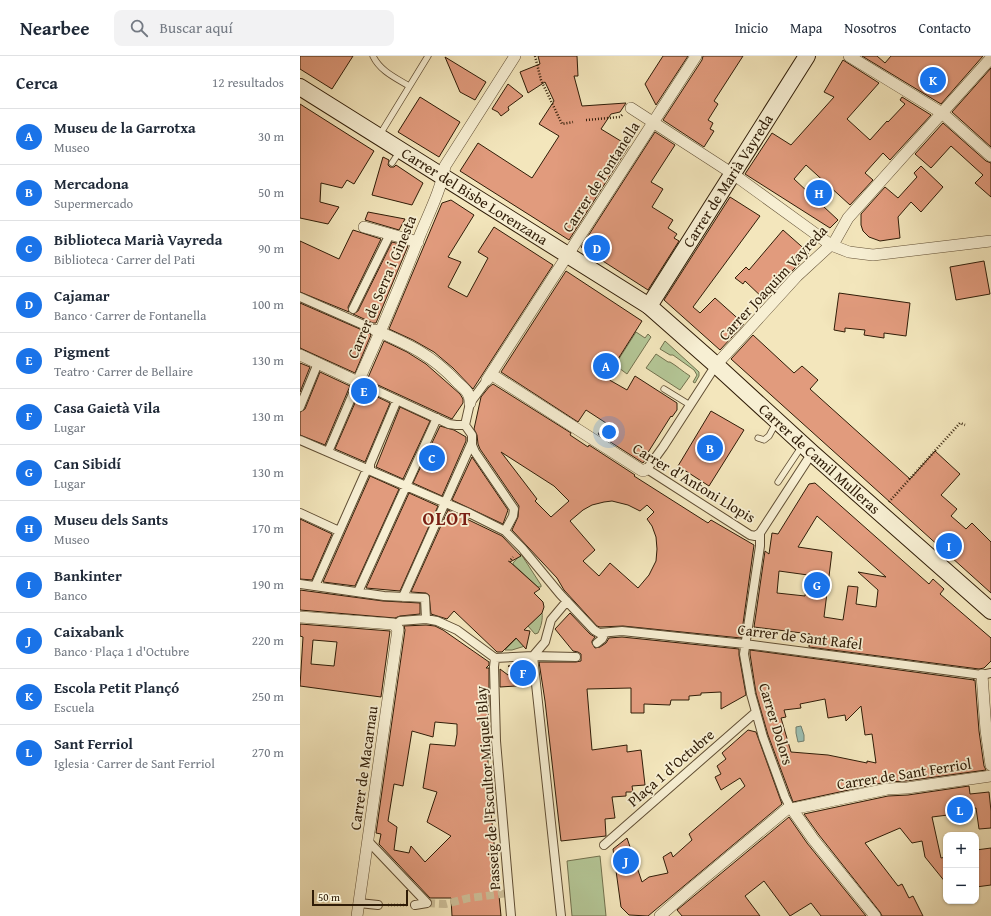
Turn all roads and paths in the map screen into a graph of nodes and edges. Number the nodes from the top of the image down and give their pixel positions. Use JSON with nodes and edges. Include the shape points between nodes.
{"nodes":[{"id":1,"x":373,"y":56,"type":"edge"},
{"id":2,"x":428,"y":56,"type":"edge"},
{"id":3,"x":515,"y":56,"type":"edge"},
{"id":4,"x":535,"y":56,"type":"edge"},
{"id":5,"x":696,"y":56,"type":"edge"},
{"id":6,"x":807,"y":56,"type":"edge"},
{"id":7,"x":849,"y":56,"type":"edge"},
{"id":8,"x":991,"y":58,"type":"edge"},
{"id":9,"x":409,"y":86,"type":"junction"},
{"id":10,"x":300,"y":87,"type":"edge"},
{"id":11,"x":631,"y":108,"type":"joint"},
{"id":12,"x":942,"y":113,"type":"junction"},
{"id":13,"x":586,"y":120,"type":"dead end"},
{"id":14,"x":573,"y":122,"type":"dead end"},
{"id":15,"x":653,"y":123,"type":"junction"},
{"id":16,"x":378,"y":136,"type":"junction"},
{"id":17,"x":991,"y":156,"type":"edge"},
{"id":18,"x":733,"y":174,"type":"junction"},
{"id":19,"x":443,"y":178,"type":"junction"},
{"id":20,"x":364,"y":226,"type":"dead end"},
{"id":21,"x":390,"y":234,"type":"junction"},
{"id":22,"x":991,"y":241,"type":"edge"},
{"id":23,"x":418,"y":242,"type":"junction"},
{"id":24,"x":831,"y":245,"type":"junction"},
{"id":25,"x":567,"y":255,"type":"junction"},
{"id":26,"x":300,"y":297,"type":"edge"},
{"id":27,"x":648,"y":306,"type":"junction"},
{"id":28,"x":350,"y":315,"type":"junction"},
{"id":29,"x":378,"y":331,"type":"junction"},
{"id":30,"x":300,"y":355,"type":"edge"},
{"id":31,"x":318,"y":363,"type":"junction"},
{"id":32,"x":716,"y":365,"type":"junction"},
{"id":33,"x":489,"y":377,"type":"junction"},
{"id":34,"x":358,"y":382,"type":"junction"},
{"id":35,"x":664,"y":389,"type":"dead end"},
{"id":36,"x":397,"y":400,"type":"junction"},
{"id":37,"x":470,"y":403,"type":"junction"},
{"id":38,"x":690,"y":405,"type":"junction"},
{"id":39,"x":300,"y":407,"type":"edge"},
{"id":40,"x":437,"y":418,"type":"junction"},
{"id":41,"x":778,"y":421,"type":"junction"},
{"id":42,"x":463,"y":425,"type":"junction"},
{"id":43,"x":965,"y":425,"type":"dead end"},
{"id":44,"x":758,"y":438,"type":"dead end"},
{"id":45,"x":300,"y":440,"type":"edge"},
{"id":46,"x":472,"y":442,"type":"junction"},
{"id":47,"x":808,"y":448,"type":"junction"},
{"id":48,"x":328,"y":452,"type":"junction"},
{"id":49,"x":369,"y":468,"type":"junction"},
{"id":50,"x":647,"y":469,"type":"junction"},
{"id":51,"x":778,"y":482,"type":"dead end"},
{"id":52,"x":406,"y":486,"type":"junction"},
{"id":53,"x":889,"y":502,"type":"dead end"},
{"id":54,"x":445,"y":503,"type":"junction"},
{"id":55,"x":300,"y":514,"type":"edge"},
{"id":56,"x":339,"y":531,"type":"junction"},
{"id":57,"x":505,"y":531,"type":"junction"},
{"id":58,"x":760,"y":533,"type":"junction"},
{"id":59,"x":513,"y":557,"type":"dead end"},
{"id":60,"x":510,"y":562,"type":"dead end"},
{"id":61,"x":300,"y":584,"type":"edge"},
{"id":62,"x":315,"y":586,"type":"junction"},
{"id":63,"x":358,"y":592,"type":"junction"},
{"id":64,"x":403,"y":597,"type":"junction"},
{"id":65,"x":567,"y":601,"type":"junction"},
{"id":66,"x":991,"y":611,"type":"edge"},
{"id":67,"x":300,"y":617,"type":"edge"},
{"id":68,"x":424,"y":619,"type":"junction"},
{"id":69,"x":395,"y":625,"type":"junction"},
{"id":70,"x":605,"y":633,"type":"junction"},
{"id":71,"x":597,"y":643,"type":"dead end"},
{"id":72,"x":745,"y":644,"type":"junction"},
{"id":73,"x":533,"y":656,"type":"junction"},
{"id":74,"x":576,"y":657,"type":"dead end"},
{"id":75,"x":495,"y":658,"type":"junction"},
{"id":76,"x":986,"y":674,"type":"edge"},
{"id":77,"x":756,"y":712,"type":"junction"},
{"id":78,"x":991,"y":765,"type":"edge"},
{"id":79,"x":991,"y":776,"type":"edge"},
{"id":80,"x":792,"y":809,"type":"junction"},
{"id":81,"x":368,"y":841,"type":"junction"},
{"id":82,"x":604,"y":845,"type":"dead end"},
{"id":83,"x":359,"y":903,"type":"junction"},
{"id":84,"x":378,"y":905,"type":"joint"},
{"id":85,"x":415,"y":905,"type":"joint"},
{"id":86,"x":663,"y":913,"type":"edge"},
{"id":87,"x":357,"y":916,"type":"edge"},
{"id":88,"x":511,"y":916,"type":"edge"},
{"id":89,"x":561,"y":916,"type":"edge"},
{"id":90,"x":875,"y":916,"type":"edge"}],
"edges":[{"from":1,"to":9,"type":"lane","via":[[382,69]]},
{"from":2,"to":9,"type":"lane"},
{"from":3,"to":19,"type":"street","name":"Carrer de Serra i Ginesta","via":[[445,166]]},
{"from":4,"to":14,"type":"path","via":[[541,80],[562,124]]},
{"from":5,"to":15,"type":"street","name":"Carrer de Fontanella"},
{"from":6,"to":18,"type":"main road","name":"Carrer de Marià Vayreda"},
{"from":7,"to":12,"type":"street"},
{"from":8,"to":12,"type":"street","name":"Carrer Joaquim Vayreda"},
{"from":9,"to":16,"type":"lane"},
{"from":10,"to":16,"type":"main road","name":"Carrer del Bisbe Lorenzana"},
{"from":11,"to":13,"type":"path","via":[[620,116]]},
{"from":11,"to":15,"type":"street"},
{"from":12,"to":17,"type":"street"},
{"from":12,"to":24,"type":"street","name":"Carrer Joaquim Vayreda","via":[[848,218]]},
{"from":15,"to":18,"type":"street"},
{"from":15,"to":25,"type":"street","name":"Carrer de Fontanella"},
{"from":16,"to":19,"type":"main road","name":"Carrer del Bisbe Lorenzana","via":[[396,157]]},
{"from":18,"to":24,"type":"street"},
{"from":18,"to":27,"type":"main road","name":"Carrer de Marià Vayreda"},
{"from":19,"to":23,"type":"street","name":"Carrer de Serra i Ginesta"},
{"from":19,"to":25,"type":"main road","name":"Carrer del Bisbe Lorenzana"},
{"from":20,"to":21,"type":"street"},
{"from":21,"to":23,"type":"street"},
{"from":21,"to":28,"type":"street"},
{"from":22,"to":24,"type":"street","via":[[873,255],[850,252]]},
{"from":23,"to":29,"type":"street","name":"Carrer de Serra i Ginesta"},
{"from":24,"to":32,"type":"street","name":"Carrer Joaquim Vayreda","via":[[797,276]]},
{"from":25,"to":27,"type":"main road","name":"Carrer del Bisbe Lorenzana"},
{"from":25,"to":33,"type":"street","name":"Carrer de Fontanella"},
{"from":26,"to":28,"type":"street"},
{"from":27,"to":32,"type":"main road","name":"Carrer de Camil Mulleras"},
{"from":28,"to":29,"type":"street"},
{"from":29,"to":34,"type":"street","name":"Carrer de Serra i Ginesta"},
{"from":29,"to":37,"type":"street","via":[[416,348],[442,366],[470,395]]},
{"from":30,"to":31,"type":"street"},
{"from":31,"to":34,"type":"street"},
{"from":31,"to":39,"type":"street"},
{"from":32,"to":38,"type":"street"},
{"from":32,"to":41,"type":"main road","name":"Carrer de Camil Mulleras"},
{"from":33,"to":37,"type":"street"},
{"from":33,"to":50,"type":"street","name":"Carrer d'Antoni Llopis","via":[[640,470]]},
{"from":34,"to":36,"type":"street"},
{"from":34,"to":48,"type":"street","name":"Carrer de Serra i Ginesta"},
{"from":35,"to":38,"type":"lane"},
{"from":36,"to":40,"type":"street"},
{"from":36,"to":49,"type":"street"},
{"from":37,"to":42,"type":"street"},
{"from":38,"to":50,"type":"street"},
{"from":40,"to":42,"type":"street","via":[[453,425]]},
{"from":40,"to":52,"type":"street"},
{"from":41,"to":44,"type":"lane","via":[[768,438]]},
{"from":41,"to":47,"type":"main road","name":"Carrer de Camil Mulleras"},
{"from":42,"to":46,"type":"street","via":[[472,435]]},
{"from":43,"to":53,"type":"path","via":[[960,422]]},
{"from":45,"to":48,"type":"street"},
{"from":46,"to":54,"type":"street"},
{"from":46,"to":57,"type":"street","via":[[475,452],[514,509]]},
{"from":47,"to":51,"type":"lane"},
{"from":47,"to":58,"type":"street"},
{"from":47,"to":66,"type":"main road","name":"Carrer de Camil Mulleras"},
{"from":48,"to":49,"type":"street"},
{"from":49,"to":52,"type":"street"},
{"from":49,"to":56,"type":"street"},
{"from":50,"to":58,"type":"street","name":"Carrer d'Antoni Llopis","via":[[750,535]]},
{"from":52,"to":54,"type":"street"},
{"from":52,"to":63,"type":"street"},
{"from":54,"to":57,"type":"street"},
{"from":54,"to":64,"type":"street"},
{"from":55,"to":56,"type":"street"},
{"from":56,"to":62,"type":"street"},
{"from":57,"to":65,"type":"street"},
{"from":58,"to":72,"type":"street","name":"Carrer Dolors"},
{"from":59,"to":60,"type":"path"},
{"from":61,"to":62,"type":"street"},
{"from":62,"to":63,"type":"street"},
{"from":63,"to":64,"type":"street"},
{"from":64,"to":68,"type":"street","via":[[425,598]]},
{"from":65,"to":70,"type":"street","via":[[594,630]]},
{"from":65,"to":73,"type":"street","via":[[551,620],[545,642]]},
{"from":67,"to":69,"type":"street"},
{"from":68,"to":69,"type":"street","via":[[400,620]]},
{"from":68,"to":75,"type":"street","via":[[437,621],[457,630]]},
{"from":69,"to":81,"type":"street","name":"Carrer de Macarnau","via":[[398,629],[397,640]]},
{"from":70,"to":71,"type":"street"},
{"from":70,"to":72,"type":"street","name":"Carrer de Sant Rafel","via":[[622,631]]},
{"from":72,"to":76,"type":"street","name":"Carrer de Sant Rafel"},
{"from":72,"to":77,"type":"street","name":"Carrer Dolors","via":[[744,654]]},
{"from":73,"to":74,"type":"street"},
{"from":73,"to":75,"type":"street"},
{"from":73,"to":89,"type":"street"},
{"from":75,"to":88,"type":"street","name":"Passeig de l'Escultor Miquel Blay","via":[[496,741]]},
{"from":76,"to":78,"type":"street","via":[[986,730]]},
{"from":77,"to":80,"type":"street","name":"Carrer Dolors","via":[[785,797]]},
{"from":77,"to":82,"type":"street","name":"Plaça 1 d'Octubre"},
{"from":79,"to":80,"type":"street","name":"Carrer de Sant Ferriol","via":[[887,789]]},
{"from":80,"to":86,"type":"street","name":"Carrer de Sant Ferriol","via":[[785,810]]},
{"from":80,"to":90,"type":"street"},
{"from":81,"to":83,"type":"street","name":"Carrer de Macarnau"},
{"from":81,"to":85,"type":"street","via":[[427,903]]},
{"from":83,"to":84,"type":"street"},
{"from":83,"to":87,"type":"street","name":"Carrer de Macarnau"},
{"from":84,"to":85,"type":"path"}]}
